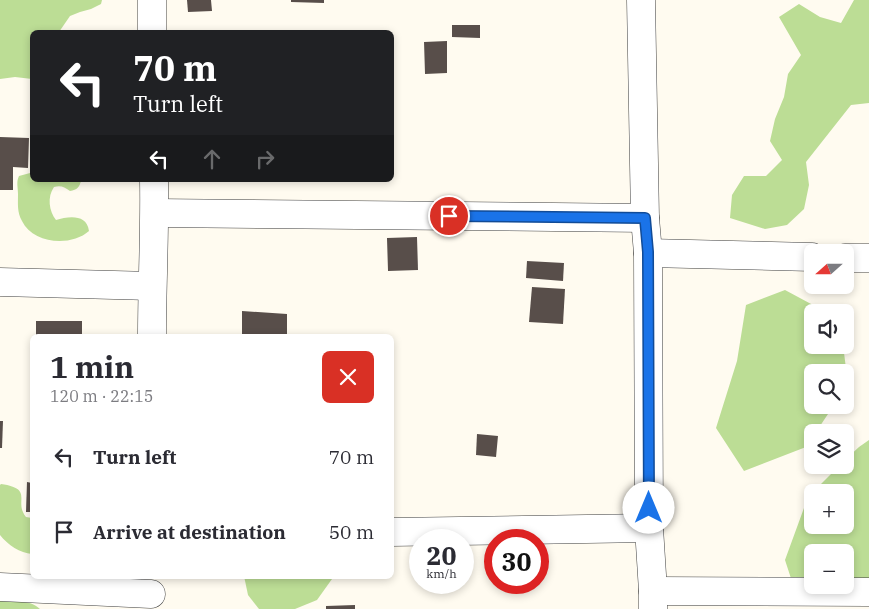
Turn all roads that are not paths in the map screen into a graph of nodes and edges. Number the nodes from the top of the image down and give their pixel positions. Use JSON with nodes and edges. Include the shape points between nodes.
{"nodes":[{"id":1,"x":152,"y":0,"type":"edge"},
{"id":2,"x":641,"y":0,"type":"edge"},
{"id":3,"x":152,"y":30,"type":"edge"},
{"id":4,"x":154,"y":182,"type":"edge"},
{"id":5,"x":155,"y":212,"type":"junction"},
{"id":6,"x":645,"y":218,"type":"junction"},
{"id":7,"x":648,"y":252,"type":"junction"},
{"id":8,"x":804,"y":257,"type":"edge"},
{"id":9,"x":854,"y":258,"type":"edge"},
{"id":10,"x":869,"y":258,"type":"edge"},
{"id":11,"x":0,"y":282,"type":"edge"},
{"id":12,"x":152,"y":286,"type":"junction"},
{"id":13,"x":152,"y":334,"type":"edge"},
{"id":14,"x":649,"y":528,"type":"junction"},
{"id":15,"x":394,"y":532,"type":"edge"},
{"id":16,"x":0,"y":587,"type":"edge"},
{"id":17,"x":869,"y":592,"type":"edge"},
{"id":18,"x":151,"y":593,"type":"edge"},
{"id":19,"x":653,"y":600,"type":"edge"}],
"edges":[{"from":1,"to":3,"type":"street"},
{"from":2,"to":6,"type":"street"},
{"from":4,"to":5,"type":"street"},
{"from":5,"to":6,"type":"street"},
{"from":5,"to":12,"type":"street"},
{"from":6,"to":7,"type":"street"},
{"from":7,"to":8,"type":"street"},
{"from":7,"to":14,"type":"street"},
{"from":9,"to":10,"type":"street"},
{"from":11,"to":12,"type":"street"},
{"from":12,"to":13,"type":"street"},
{"from":14,"to":15,"type":"street"},
{"from":14,"to":19,"type":"street"},
{"from":16,"to":18,"type":"street"},
{"from":17,"to":19,"type":"street"}]}
